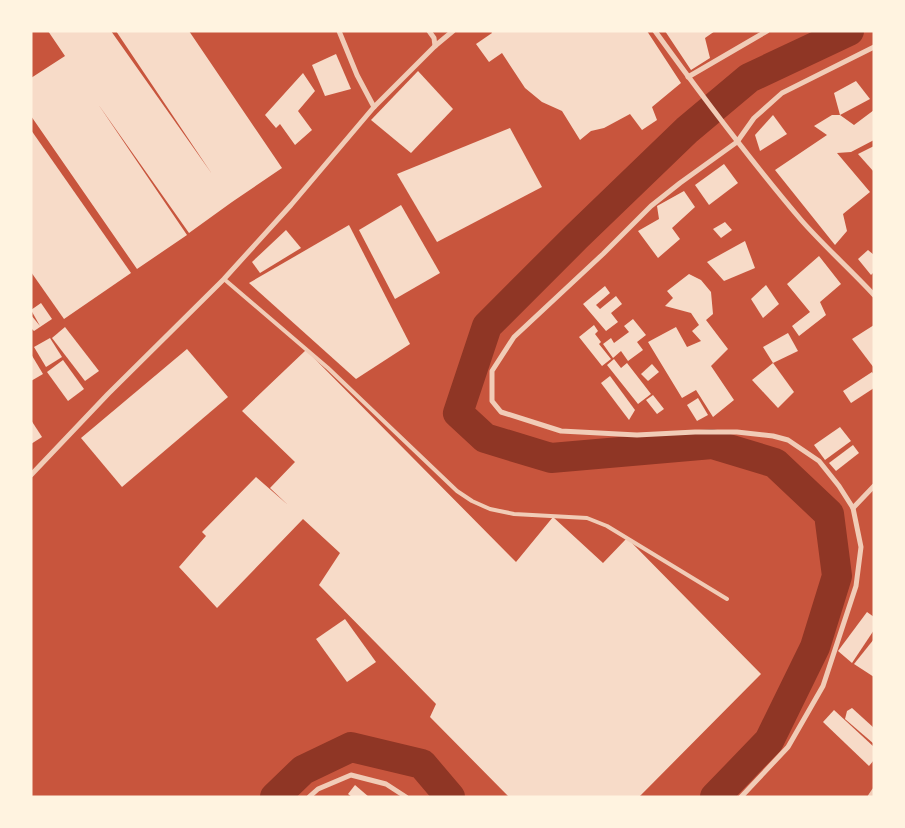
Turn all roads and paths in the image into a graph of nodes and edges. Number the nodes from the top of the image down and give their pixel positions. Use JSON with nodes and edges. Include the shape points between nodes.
{"nodes":[{"id":1,"x":339,"y":31,"type":"edge"},
{"id":2,"x":429,"y":31,"type":"edge"},
{"id":3,"x":453,"y":31,"type":"edge"},
{"id":4,"x":655,"y":31,"type":"edge"},
{"id":5,"x":767,"y":31,"type":"edge"},
{"id":6,"x":436,"y":46,"type":"junction"},
{"id":7,"x":874,"y":48,"type":"edge"},
{"id":8,"x":688,"y":77,"type":"junction"},
{"id":9,"x":374,"y":107,"type":"junction"},
{"id":10,"x":735,"y":140,"type":"junction"},
{"id":11,"x":224,"y":279,"type":"junction"},
{"id":12,"x":874,"y":295,"type":"edge"},
{"id":13,"x":31,"y":475,"type":"edge"},
{"id":14,"x":874,"y":486,"type":"edge"},
{"id":15,"x":853,"y":508,"type":"junction"},
{"id":16,"x":727,"y":599,"type":"dead end"},
{"id":17,"x":874,"y":791,"type":"edge"},
{"id":18,"x":309,"y":797,"type":"edge"},
{"id":19,"x":406,"y":797,"type":"edge"},
{"id":20,"x":741,"y":797,"type":"edge"},
{"id":21,"x":870,"y":797,"type":"edge"}],
"edges":[{"from":1,"to":9,"type":"street"},
{"from":2,"to":6,"type":"street"},
{"from":3,"to":6,"type":"street"},
{"from":4,"to":8,"type":"street"},
{"from":5,"to":8,"type":"street"},
{"from":6,"to":9,"type":"street"},
{"from":7,"to":10,"type":"street","via":[[782,93]]},
{"from":8,"to":10,"type":"street"},
{"from":9,"to":11,"type":"street"},
{"from":10,"to":12,"type":"street","via":[[804,222]]},
{"from":10,"to":15,"type":"street","via":[[651,206],[514,337],[492,371],[492,401],[501,412],[561,431],[637,435],[737,432],[788,440],[819,461]]},
{"from":11,"to":13,"type":"street"},
{"from":11,"to":16,"type":"lane","via":[[328,368],[457,491],[472,501],[514,514],[587,518],[607,526]]},
{"from":14,"to":15,"type":"street"},
{"from":15,"to":20,"type":"street","via":[[861,547],[856,586],[823,686],[788,747]]},
{"from":17,"to":21,"type":"street"},
{"from":18,"to":19,"type":"street","via":[[318,789],[352,775],[386,784]]}]}
